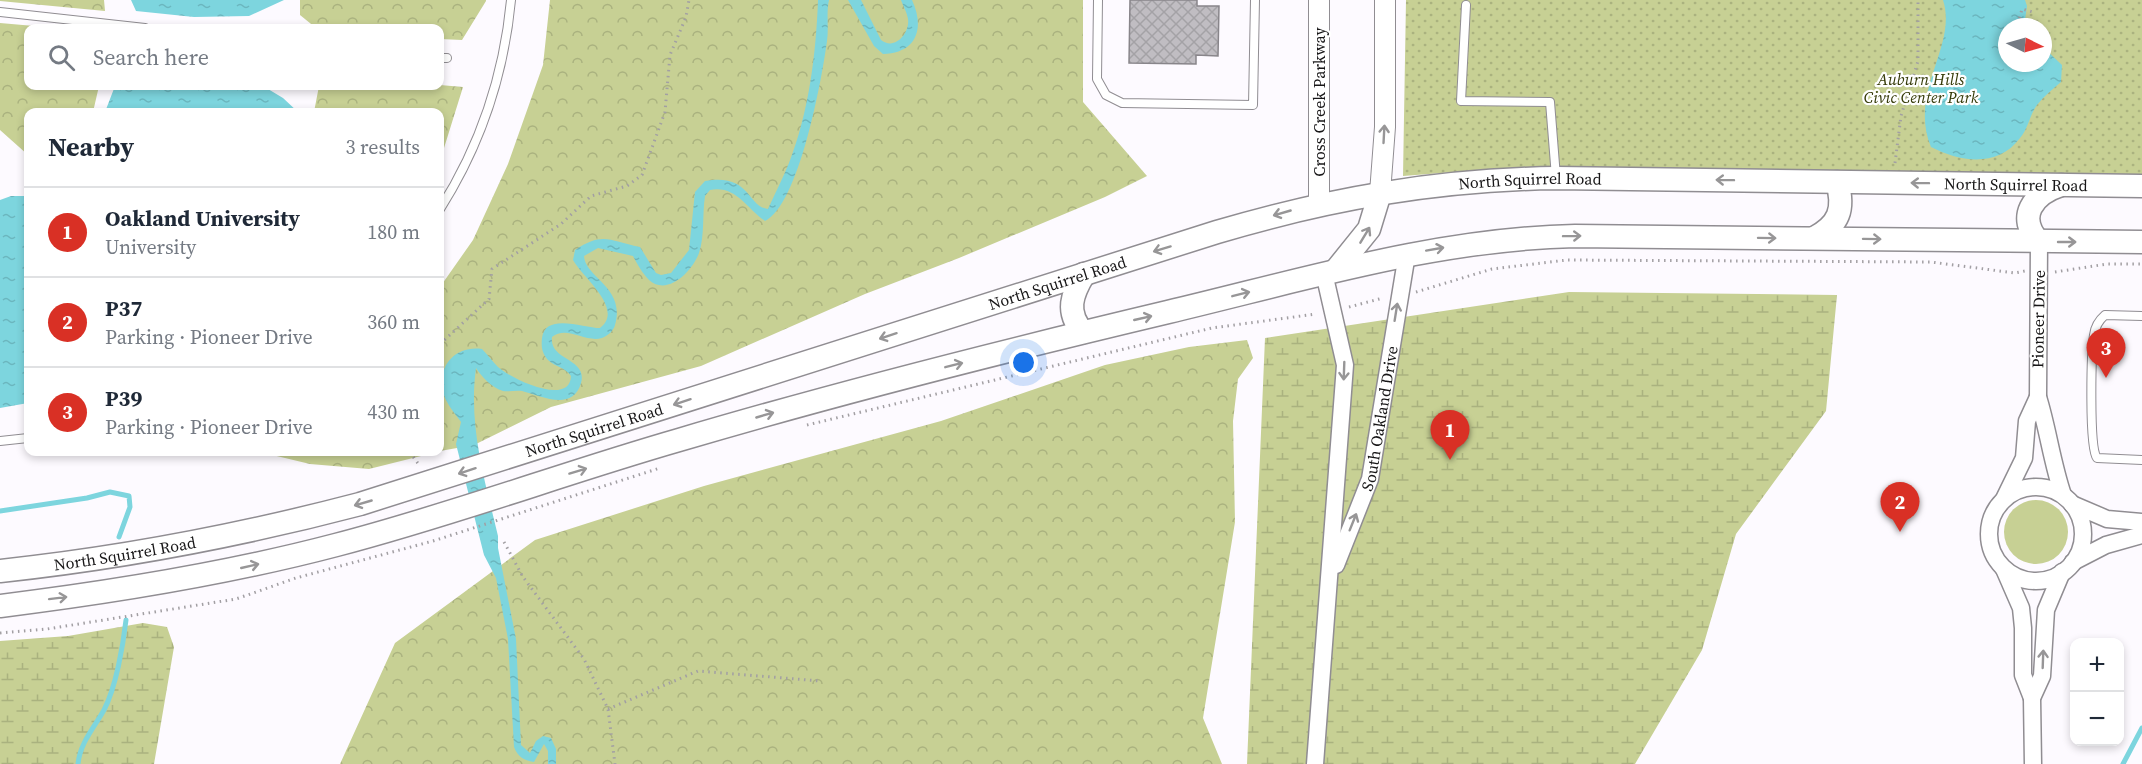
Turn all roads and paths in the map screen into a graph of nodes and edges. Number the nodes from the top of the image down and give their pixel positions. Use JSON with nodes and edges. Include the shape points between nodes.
{"nodes":[{"id":1,"x":511,"y":0,"type":"edge"},
{"id":2,"x":689,"y":0,"type":"edge"},
{"id":3,"x":1098,"y":0,"type":"edge"},
{"id":4,"x":1255,"y":0,"type":"edge"},
{"id":5,"x":1319,"y":0,"type":"edge"},
{"id":6,"x":1385,"y":0,"type":"edge"},
{"id":7,"x":1918,"y":0,"type":"edge"},
{"id":8,"x":1466,"y":5,"type":"dead end"},
{"id":9,"x":0,"y":12,"type":"edge"},
{"id":10,"x":2033,"y":12,"type":"dead end"},
{"id":11,"x":2020,"y":18,"type":"edge"},
{"id":12,"x":109,"y":24,"type":"edge"},
{"id":13,"x":1556,"y":178,"type":"junction"},
{"id":14,"x":1837,"y":182,"type":"junction"},
{"id":15,"x":1894,"y":183,"type":"junction"},
{"id":16,"x":2063,"y":185,"type":"junction"},
{"id":17,"x":2142,"y":186,"type":"edge"},
{"id":18,"x":1380,"y":193,"type":"junction"},
{"id":19,"x":444,"y":202,"type":"edge"},
{"id":20,"x":1318,"y":204,"type":"junction"},
{"id":21,"x":1814,"y":238,"type":"junction"},
{"id":22,"x":2039,"y":242,"type":"junction"},
{"id":23,"x":2142,"y":242,"type":"edge"},
{"id":24,"x":1407,"y":254,"type":"junction"},
{"id":25,"x":2142,"y":264,"type":"edge"},
{"id":26,"x":2018,"y":271,"type":"dead end"},
{"id":27,"x":1330,"y":272,"type":"junction"},
{"id":28,"x":2059,"y":272,"type":"dead end"},
{"id":29,"x":1084,"y":274,"type":"junction"},
{"id":30,"x":1410,"y":293,"type":"dead end"},
{"id":31,"x":1387,"y":296,"type":"dead end"},
{"id":32,"x":1345,"y":308,"type":"dead end"},
{"id":33,"x":1323,"y":313,"type":"dead end"},
{"id":34,"x":2142,"y":316,"type":"edge"},
{"id":35,"x":1083,"y":332,"type":"junction"},
{"id":36,"x":444,"y":340,"type":"edge"},
{"id":37,"x":2038,"y":397,"type":"junction"},
{"id":38,"x":801,"y":427,"type":"dead end"},
{"id":39,"x":24,"y":438,"type":"edge"},
{"id":40,"x":0,"y":441,"type":"edge"},
{"id":41,"x":2142,"y":460,"type":"edge"},
{"id":42,"x":663,"y":467,"type":"dead end"},
{"id":43,"x":2004,"y":499,"type":"junction"},
{"id":44,"x":2068,"y":500,"type":"junction"},
{"id":45,"x":2142,"y":522,"type":"edge"},
{"id":46,"x":2142,"y":535,"type":"edge"},
{"id":47,"x":504,"y":542,"type":"dead end"},
{"id":48,"x":2068,"y":567,"type":"junction"},
{"id":49,"x":2003,"y":568,"type":"junction"},
{"id":50,"x":0,"y":571,"type":"edge"},
{"id":51,"x":1331,"y":577,"type":"junction"},
{"id":52,"x":0,"y":606,"type":"edge"},
{"id":53,"x":0,"y":633,"type":"edge"},
{"id":54,"x":820,"y":681,"type":"dead end"},
{"id":55,"x":2032,"y":698,"type":"junction"},
{"id":56,"x":608,"y":709,"type":"junction"},
{"id":57,"x":615,"y":764,"type":"edge"},
{"id":58,"x":1315,"y":764,"type":"edge"},
{"id":59,"x":2033,"y":764,"type":"edge"}],
"edges":[{"from":1,"to":19,"type":"lane","via":[[503,62],[492,99]]},
{"from":2,"to":36,"type":"path","via":[[670,55],[665,112],[642,175],[627,186],[591,196],[561,224],[492,268],[489,299]]},
{"from":3,"to":4,"type":"lane","via":[[1097,79],[1106,95],[1122,103],[1253,105]]},
{"from":5,"to":20,"type":"street","name":"Cross Creek Parkway"},
{"from":18,"to":6,"type":"street","one_way":true,"via":[[1385,127]]},
{"from":7,"to":15,"type":"path","via":[[1918,61],[1901,116]]},
{"from":8,"to":13,"type":"lane","via":[[1461,101],[1550,102]]},
{"from":9,"to":12,"type":"lane"},
{"from":10,"to":11,"type":"path","via":[[2022,9]]},
{"from":14,"to":13,"type":"main road","name":"North Squirrel Road","one_way":true},
{"from":13,"to":18,"type":"main road","name":"North Squirrel Road","via":[[1464,182]]},
{"from":14,"to":15,"type":"main road","name":"North Squirrel Road"},
{"from":14,"to":21,"type":"main road","via":[[1842,199],[1838,219]]},
{"from":16,"to":15,"type":"main road","name":"North Squirrel Road","one_way":true},
{"from":16,"to":17,"type":"main road","name":"North Squirrel Road"},
{"from":16,"to":22,"type":"main road","via":[[2041,194],[2030,210],[2029,228]]},
{"from":18,"to":20,"type":"main road","name":"North Squirrel Road"},
{"from":27,"to":18,"type":"main road","one_way":true,"via":[[1369,229]]},
{"from":20,"to":29,"type":"main road","name":"North Squirrel Road","one_way":true},
{"from":21,"to":22,"type":"main road","name":"North Squirrel Road","one_way":true},
{"from":24,"to":21,"type":"main road","name":"North Squirrel Road","one_way":true,"via":[[1543,237]]},
{"from":22,"to":23,"type":"main road","name":"North Squirrel Road","one_way":true},
{"from":22,"to":37,"type":"street","name":"Pioneer Drive"},
{"from":24,"to":27,"type":"main road","name":"North Squirrel Road"},
{"from":51,"to":24,"type":"street","name":"South Oakland Drive","one_way":true,"via":[[1370,479]]},
{"from":25,"to":28,"type":"path","via":[[2107,264]]},
{"from":26,"to":30,"type":"path","via":[[1874,261],[1567,260],[1491,269]]},
{"from":35,"to":27,"type":"main road","name":"North Squirrel Road","one_way":true},
{"from":27,"to":51,"type":"street","name":"South Oakland Drive","one_way":true,"via":[[1345,366]]},
{"from":29,"to":35,"type":"main road","via":[[1071,298],[1073,318]]},
{"from":29,"to":50,"type":"main road","name":"North Squirrel Road","one_way":true,"via":[[312,517],[77,563]]},
{"from":31,"to":32,"type":"path"},
{"from":33,"to":38,"type":"path","via":[[1212,328]]},
{"from":34,"to":41,"type":"lane","via":[[2105,315],[2098,321],[2094,335],[2092,411],[2092,448],[2097,458]]},
{"from":52,"to":35,"type":"main road","name":"North Squirrel Road","one_way":true,"via":[[117,590],[333,546],[845,392]]},
{"from":37,"to":43,"type":"street","name":"Pioneer Drive","via":[[2027,421],[2024,458]]},
{"from":37,"to":44,"type":"street","name":"Pioneer Drive","via":[[2050,456]]},
{"from":39,"to":40,"type":"lane"},
{"from":42,"to":53,"type":"path","via":[[433,542],[296,578],[236,599]]},
{"from":43,"to":44,"type":"street","via":[[2017,490],[2033,487],[2049,488]]},
{"from":43,"to":49,"type":"street","via":[[1994,512],[1989,529],[1993,554]]},
{"from":44,"to":45,"type":"street","via":[[2107,519]]},
{"from":44,"to":48,"type":"street","via":[[2080,518],[2083,532],[2080,548]]},
{"from":46,"to":48,"type":"street","via":[[2106,545]]},
{"from":47,"to":56,"type":"path","via":[[523,577],[584,659]]},
{"from":48,"to":49,"type":"street","via":[[2049,579],[2034,581]]},
{"from":55,"to":48,"type":"street","one_way":true,"via":[[2042,676],[2046,610]]},
{"from":49,"to":55,"type":"street","via":[[2023,618],[2023,675]]},
{"from":51,"to":58,"type":"street","name":"South Oakland Drive"},
{"from":54,"to":56,"type":"path","via":[[698,671]]},
{"from":55,"to":59,"type":"street"},
{"from":56,"to":57,"type":"path"}]}
